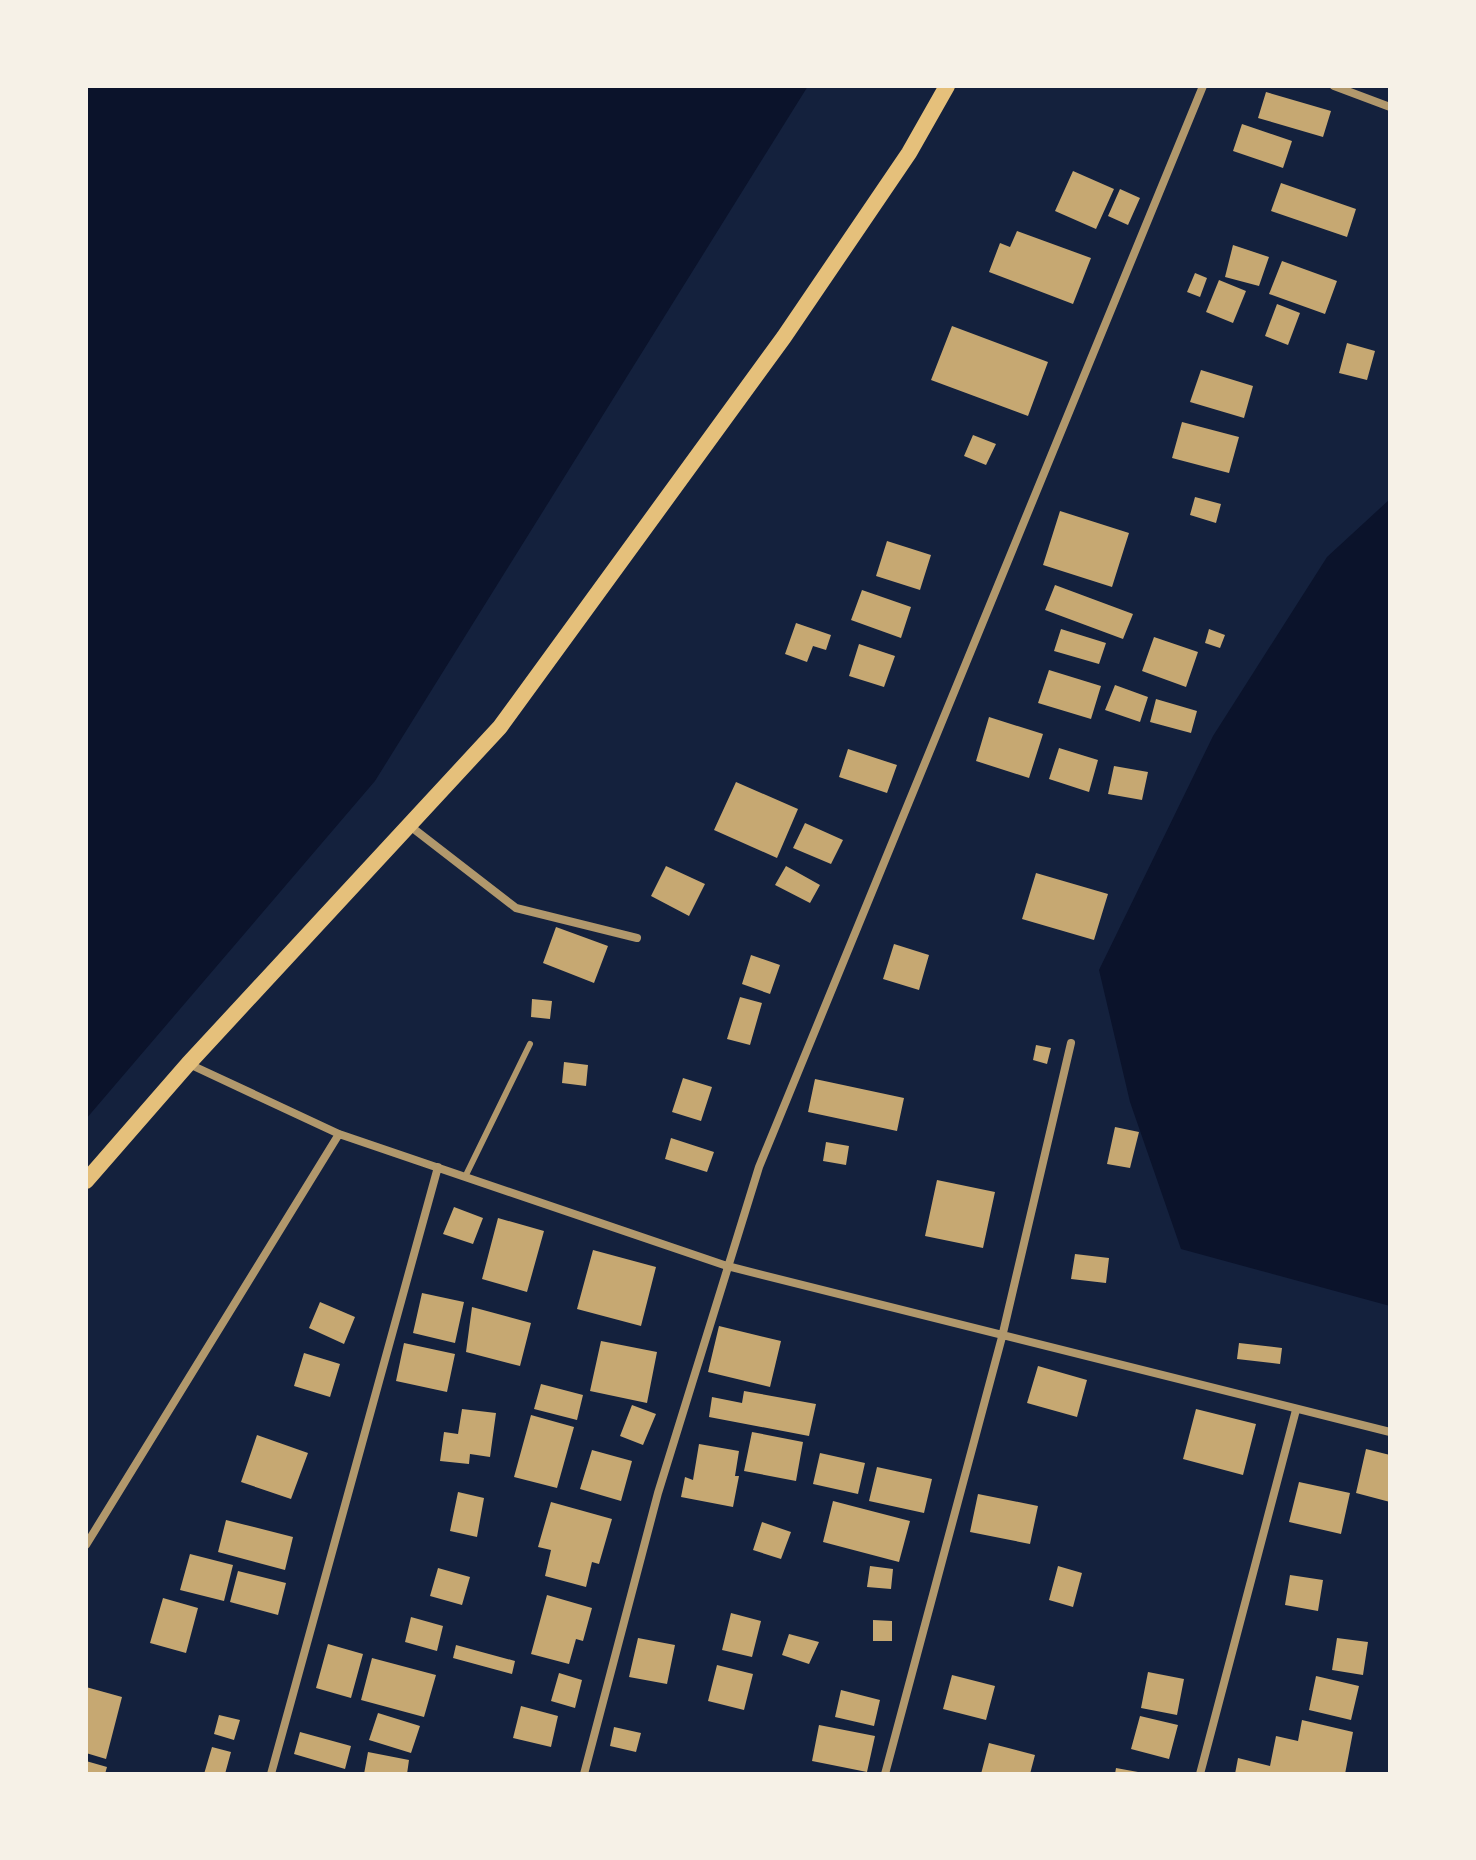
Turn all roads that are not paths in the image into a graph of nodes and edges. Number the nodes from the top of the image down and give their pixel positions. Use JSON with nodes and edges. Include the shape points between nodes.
{"nodes":[{"id":1,"x":947,"y":86,"type":"edge"},
{"id":2,"x":1203,"y":86,"type":"edge"},
{"id":3,"x":1334,"y":86,"type":"edge"},
{"id":4,"x":1390,"y":107,"type":"edge"},
{"id":5,"x":410,"y":826,"type":"junction"},
{"id":6,"x":637,"y":938,"type":"dead end"},
{"id":7,"x":1071,"y":1043,"type":"dead end"},
{"id":8,"x":530,"y":1044,"type":"dead end"},
{"id":9,"x":188,"y":1064,"type":"junction"},
{"id":10,"x":339,"y":1134,"type":"junction"},
{"id":11,"x":438,"y":1167,"type":"junction"},
{"id":12,"x":465,"y":1177,"type":"junction"},
{"id":13,"x":86,"y":1181,"type":"edge"},
{"id":14,"x":727,"y":1266,"type":"junction"},
{"id":15,"x":1002,"y":1337,"type":"junction"},
{"id":16,"x":1296,"y":1410,"type":"junction"},
{"id":17,"x":1390,"y":1432,"type":"edge"},
{"id":18,"x":86,"y":1545,"type":"edge"},
{"id":19,"x":271,"y":1774,"type":"edge"},
{"id":20,"x":584,"y":1774,"type":"edge"},
{"id":21,"x":885,"y":1774,"type":"edge"},
{"id":22,"x":1200,"y":1774,"type":"edge"}],
"edges":[{"from":1,"to":5,"type":"main road","via":[[909,153],[766,362],[500,727]]},
{"from":2,"to":14,"type":"street","via":[[782,1108]]},
{"from":3,"to":4,"type":"street"},
{"from":5,"to":6,"type":"street","via":[[516,908]]},
{"from":5,"to":9,"type":"main road"},
{"from":7,"to":15,"type":"street"},
{"from":8,"to":12,"type":"lane"},
{"from":9,"to":10,"type":"street"},
{"from":9,"to":13,"type":"main road"},
{"from":10,"to":11,"type":"street"},
{"from":10,"to":18,"type":"street"},
{"from":11,"to":12,"type":"street"},
{"from":11,"to":19,"type":"street"},
{"from":12,"to":14,"type":"street"},
{"from":14,"to":15,"type":"street"},
{"from":14,"to":20,"type":"street","via":[[658,1493]]},
{"from":15,"to":16,"type":"street"},
{"from":15,"to":21,"type":"street"},
{"from":16,"to":17,"type":"street"},
{"from":16,"to":22,"type":"street"}]}
